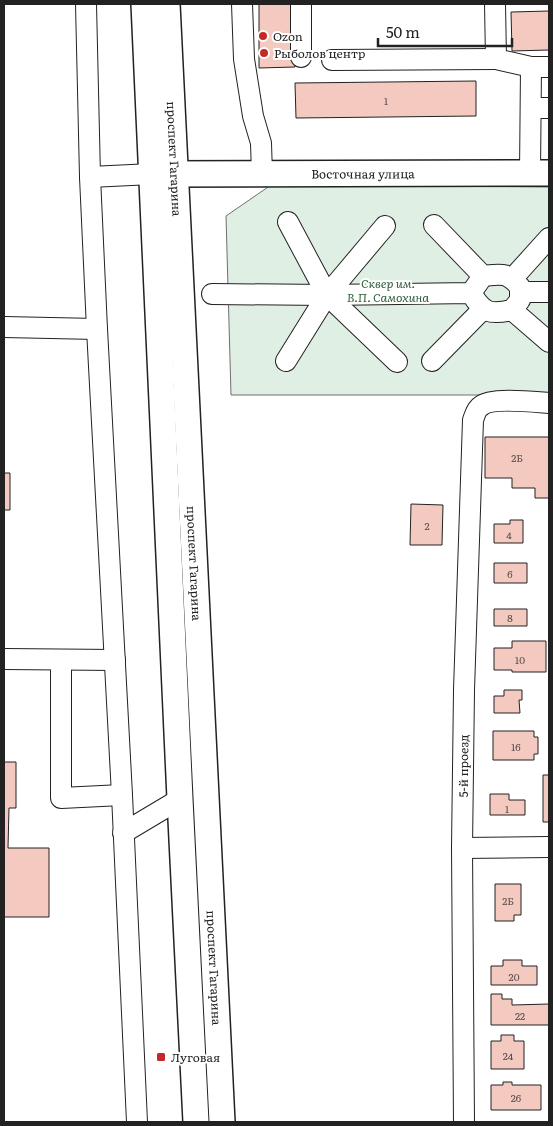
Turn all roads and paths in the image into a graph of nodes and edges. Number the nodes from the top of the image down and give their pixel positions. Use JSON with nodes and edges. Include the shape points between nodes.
{"nodes":[{"id":1,"x":86,"y":4,"type":"edge"},
{"id":2,"x":162,"y":4,"type":"edge"},
{"id":3,"x":242,"y":4,"type":"edge"},
{"id":4,"x":301,"y":4,"type":"edge"},
{"id":5,"x":495,"y":4,"type":"edge"},
{"id":6,"x":301,"y":58,"type":"dead end"},
{"id":7,"x":496,"y":59,"type":"junction"},
{"id":8,"x":332,"y":60,"type":"dead end"},
{"id":9,"x":540,"y":67,"type":"edge"},
{"id":10,"x":540,"y":108,"type":"edge"},
{"id":11,"x":164,"y":174,"type":"junction"},
{"id":12,"x":262,"y":174,"type":"junction"},
{"id":13,"x":540,"y":174,"type":"edge"},
{"id":14,"x":90,"y":177,"type":"junction"},
{"id":15,"x":288,"y":222,"type":"dead end"},
{"id":16,"x":434,"y":225,"type":"dead end"},
{"id":17,"x":385,"y":226,"type":"dead end"},
{"id":18,"x":549,"y":238,"type":"edge"},
{"id":19,"x":483,"y":276,"type":"junction"},
{"id":20,"x":549,"y":292,"type":"edge"},
{"id":21,"x":472,"y":293,"type":"junction"},
{"id":22,"x":212,"y":294,"type":"dead end"},
{"id":23,"x":515,"y":294,"type":"junction"},
{"id":24,"x":327,"y":295,"type":"junction"},
{"id":25,"x":483,"y":309,"type":"junction"},
{"id":26,"x":4,"y":327,"type":"edge"},
{"id":27,"x":97,"y":329,"type":"junction"},
{"id":28,"x":549,"y":342,"type":"edge"},
{"id":29,"x":286,"y":361,"type":"dead end"},
{"id":30,"x":432,"y":361,"type":"dead end"},
{"id":31,"x":397,"y":362,"type":"dead end"},
{"id":32,"x":549,"y":402,"type":"edge"},
{"id":33,"x":4,"y":659,"type":"edge"},
{"id":34,"x":61,"y":660,"type":"junction"},
{"id":35,"x":115,"y":660,"type":"junction"},
{"id":36,"x":122,"y":794,"type":"junction"},
{"id":37,"x":180,"y":799,"type":"junction"},
{"id":38,"x":123,"y":833,"type":"junction"},
{"id":39,"x":549,"y":847,"type":"edge"},
{"id":40,"x":462,"y":848,"type":"junction"},
{"id":41,"x":137,"y":1122,"type":"edge"},
{"id":42,"x":196,"y":1122,"type":"edge"},
{"id":43,"x":222,"y":1122,"type":"edge"},
{"id":44,"x":464,"y":1122,"type":"edge"}],
"edges":[{"from":1,"to":14,"type":"street"},
{"from":2,"to":11,"type":"main road","name":"проспект Гагарина"},
{"from":3,"to":12,"type":"street","via":[[244,59],[252,116],[262,143]]},
{"from":4,"to":6,"type":"street"},
{"from":5,"to":7,"type":"street"},
{"from":7,"to":8,"type":"street"},
{"from":7,"to":9,"type":"street"},
{"from":9,"to":10,"type":"street"},
{"from":10,"to":13,"type":"street"},
{"from":11,"to":12,"type":"main road","name":"Восточная улица"},
{"from":11,"to":14,"type":"street"},
{"from":11,"to":37,"type":"main road","name":"проспект Гагарина"},
{"from":11,"to":43,"type":"main road","name":"проспект Гагарина"},
{"from":12,"to":13,"type":"main road","name":"Восточная улица"},
{"from":14,"to":27,"type":"street"},
{"from":15,"to":24,"type":"street"},
{"from":16,"to":19,"type":"street"},
{"from":17,"to":24,"type":"street"},
{"from":18,"to":23,"type":"street"},
{"from":19,"to":21,"type":"street"},
{"from":19,"to":23,"type":"street","via":[[502,274]]},
{"from":20,"to":23,"type":"street"},
{"from":21,"to":24,"type":"street"},
{"from":21,"to":25,"type":"street"},
{"from":22,"to":24,"type":"street"},
{"from":23,"to":25,"type":"street","via":[[497,313]]},
{"from":23,"to":28,"type":"street"},
{"from":24,"to":29,"type":"street"},
{"from":24,"to":31,"type":"street"},
{"from":25,"to":30,"type":"street"},
{"from":26,"to":27,"type":"street"},
{"from":27,"to":35,"type":"street"},
{"from":32,"to":40,"type":"street","name":"5-й проезд","via":[[482,404],[473,420]]},
{"from":33,"to":34,"type":"street"},
{"from":34,"to":35,"type":"street"},
{"from":34,"to":36,"type":"street","via":[[61,798]]},
{"from":35,"to":36,"type":"street"},
{"from":36,"to":38,"type":"street"},
{"from":37,"to":38,"type":"street"},
{"from":37,"to":42,"type":"main road","name":"проспект Гагарина"},
{"from":38,"to":41,"type":"street"},
{"from":39,"to":40,"type":"street"},
{"from":40,"to":44,"type":"street","name":"5-й проезд"}]}
